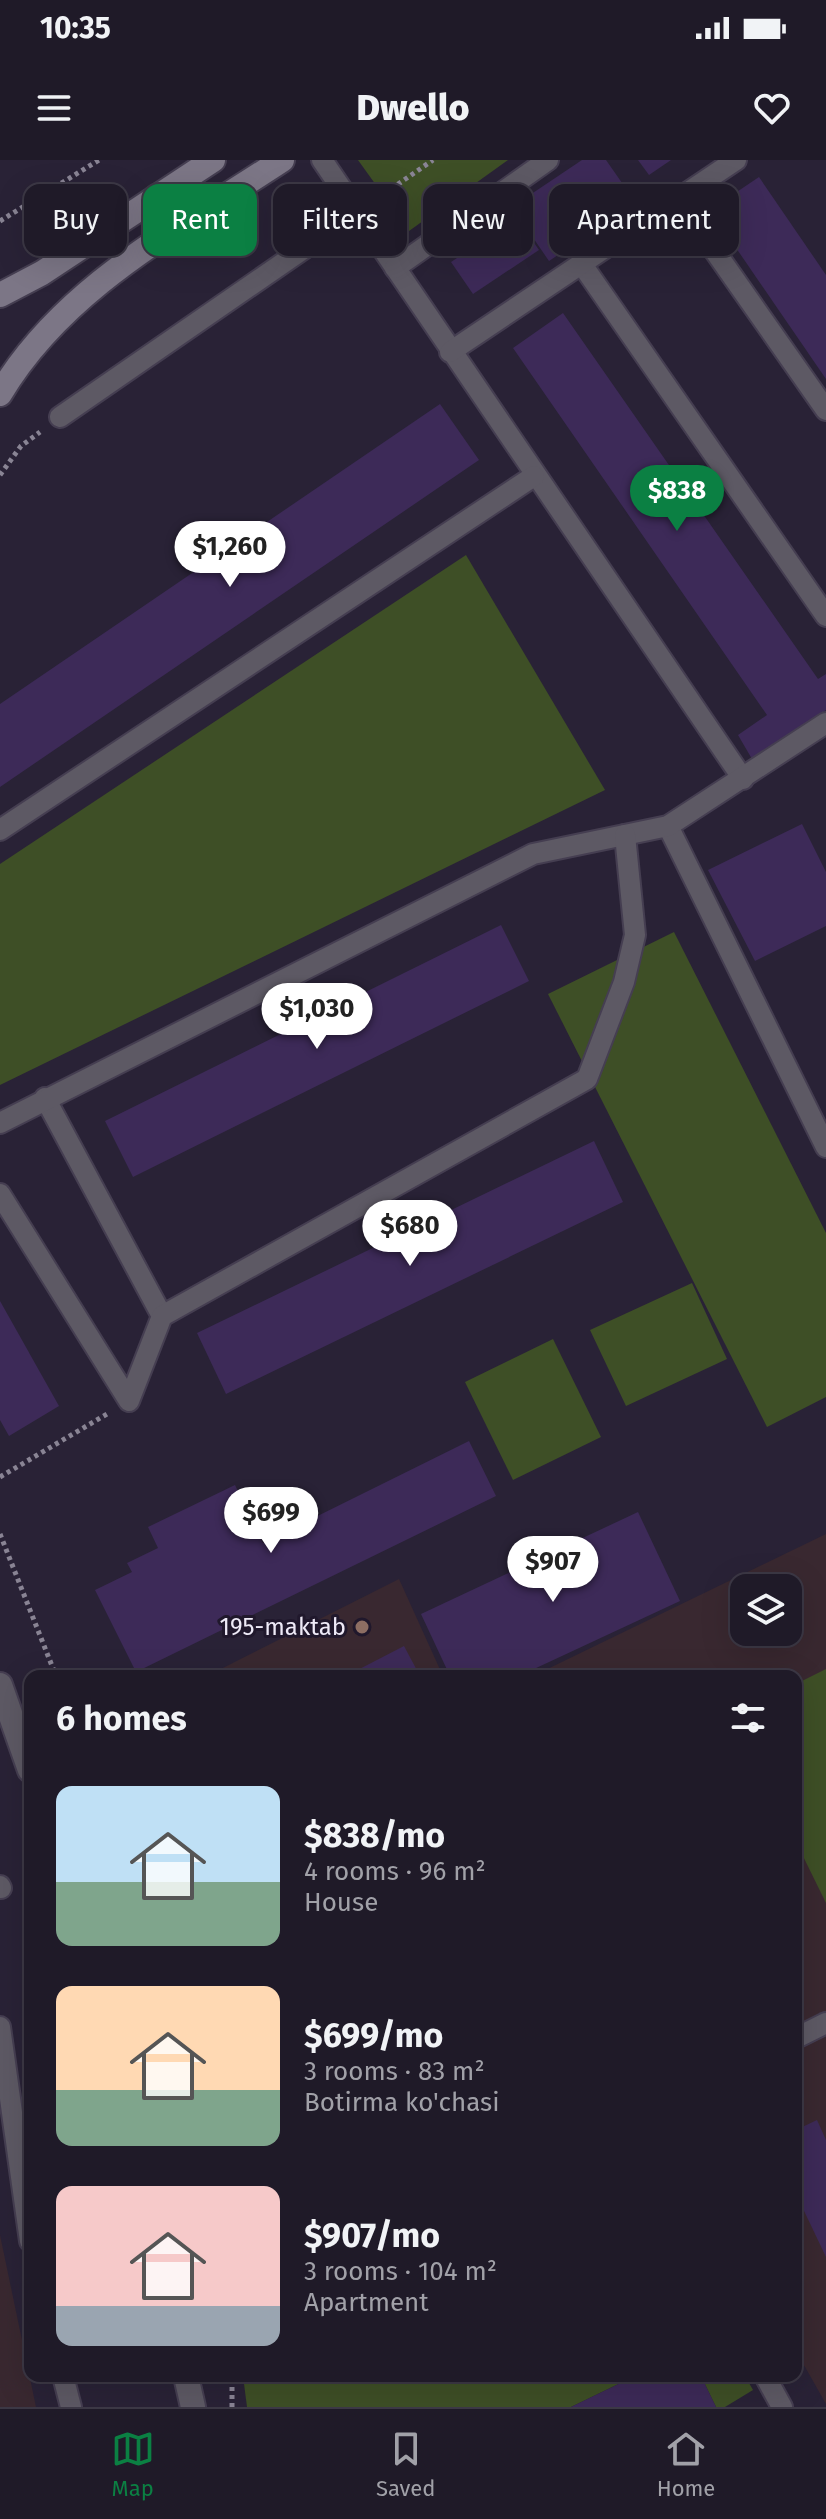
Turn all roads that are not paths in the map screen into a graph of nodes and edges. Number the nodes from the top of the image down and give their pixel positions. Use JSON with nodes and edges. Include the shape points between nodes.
{"nodes":[{"id":1,"x":213,"y":160,"type":"edge"},
{"id":2,"x":282,"y":160,"type":"edge"},
{"id":3,"x":322,"y":160,"type":"edge"},
{"id":4,"x":548,"y":160,"type":"edge"},
{"id":5,"x":736,"y":160,"type":"edge"},
{"id":6,"x":338,"y":184,"type":"edge"},
{"id":7,"x":702,"y":184,"type":"edge"},
{"id":8,"x":293,"y":256,"type":"edge"},
{"id":9,"x":387,"y":256,"type":"edge"},
{"id":10,"x":592,"y":256,"type":"edge"},
{"id":11,"x":718,"y":256,"type":"edge"},
{"id":12,"x":581,"y":263,"type":"junction"},
{"id":13,"x":395,"y":268,"type":"junction"},
{"id":14,"x":0,"y":295,"type":"edge"},
{"id":15,"x":450,"y":352,"type":"junction"},
{"id":16,"x":0,"y":394,"type":"edge"},
{"id":17,"x":826,"y":410,"type":"edge"},
{"id":18,"x":60,"y":417,"type":"road end"},
{"id":19,"x":534,"y":476,"type":"junction"},
{"id":20,"x":826,"y":616,"type":"edge"},
{"id":21,"x":826,"y":723,"type":"edge"},
{"id":22,"x":743,"y":779,"type":"junction"},
{"id":23,"x":668,"y":826,"type":"junction"},
{"id":24,"x":0,"y":830,"type":"edge"},
{"id":25,"x":625,"y":835,"type":"junction"},
{"id":26,"x":45,"y":1098,"type":"junction"},
{"id":27,"x":0,"y":1123,"type":"edge"},
{"id":28,"x":826,"y":1147,"type":"edge"},
{"id":29,"x":0,"y":1194,"type":"edge"},
{"id":30,"x":162,"y":1316,"type":"junction"},
{"id":31,"x":0,"y":1685,"type":"edge"},
{"id":32,"x":24,"y":1753,"type":"edge"},
{"id":33,"x":826,"y":2023,"type":"edge"},
{"id":34,"x":0,"y":2027,"type":"edge"},
{"id":35,"x":802,"y":2035,"type":"edge"},
{"id":36,"x":24,"y":2198,"type":"edge"},
{"id":37,"x":65,"y":2382,"type":"edge"},
{"id":38,"x":187,"y":2382,"type":"edge"},
{"id":39,"x":768,"y":2382,"type":"edge"},
{"id":40,"x":71,"y":2407,"type":"edge"},
{"id":41,"x":193,"y":2407,"type":"edge"},
{"id":42,"x":782,"y":2407,"type":"edge"}],
"edges":[{"from":1,"to":14,"type":"main road"},
{"from":2,"to":16,"type":"main road","via":[[92,288],[36,344]]},
{"from":3,"to":6,"type":"lane"},
{"from":4,"to":13,"type":"lane"},
{"from":5,"to":7,"type":"lane"},
{"from":8,"to":18,"type":"lane"},
{"from":9,"to":13,"type":"lane"},
{"from":10,"to":12,"type":"lane"},
{"from":11,"to":17,"type":"lane"},
{"from":12,"to":15,"type":"lane"},
{"from":12,"to":20,"type":"lane"},
{"from":13,"to":15,"type":"lane"},
{"from":15,"to":19,"type":"lane"},
{"from":19,"to":22,"type":"lane"},
{"from":19,"to":24,"type":"lane"},
{"from":21,"to":22,"type":"lane"},
{"from":22,"to":23,"type":"lane"},
{"from":23,"to":25,"type":"lane"},
{"from":23,"to":28,"type":"lane"},
{"from":25,"to":26,"type":"lane","via":[[533,854]]},
{"from":25,"to":30,"type":"lane","via":[[635,935],[624,982],[587,1079]]},
{"from":26,"to":27,"type":"lane"},
{"from":26,"to":30,"type":"lane"},
{"from":29,"to":30,"type":"lane","via":[[129,1401]]},
{"from":31,"to":32,"type":"street"},
{"from":33,"to":35,"type":"lane"},
{"from":34,"to":36,"type":"lane"},
{"from":37,"to":40,"type":"lane"},
{"from":38,"to":41,"type":"street"},
{"from":39,"to":42,"type":"lane"}]}
